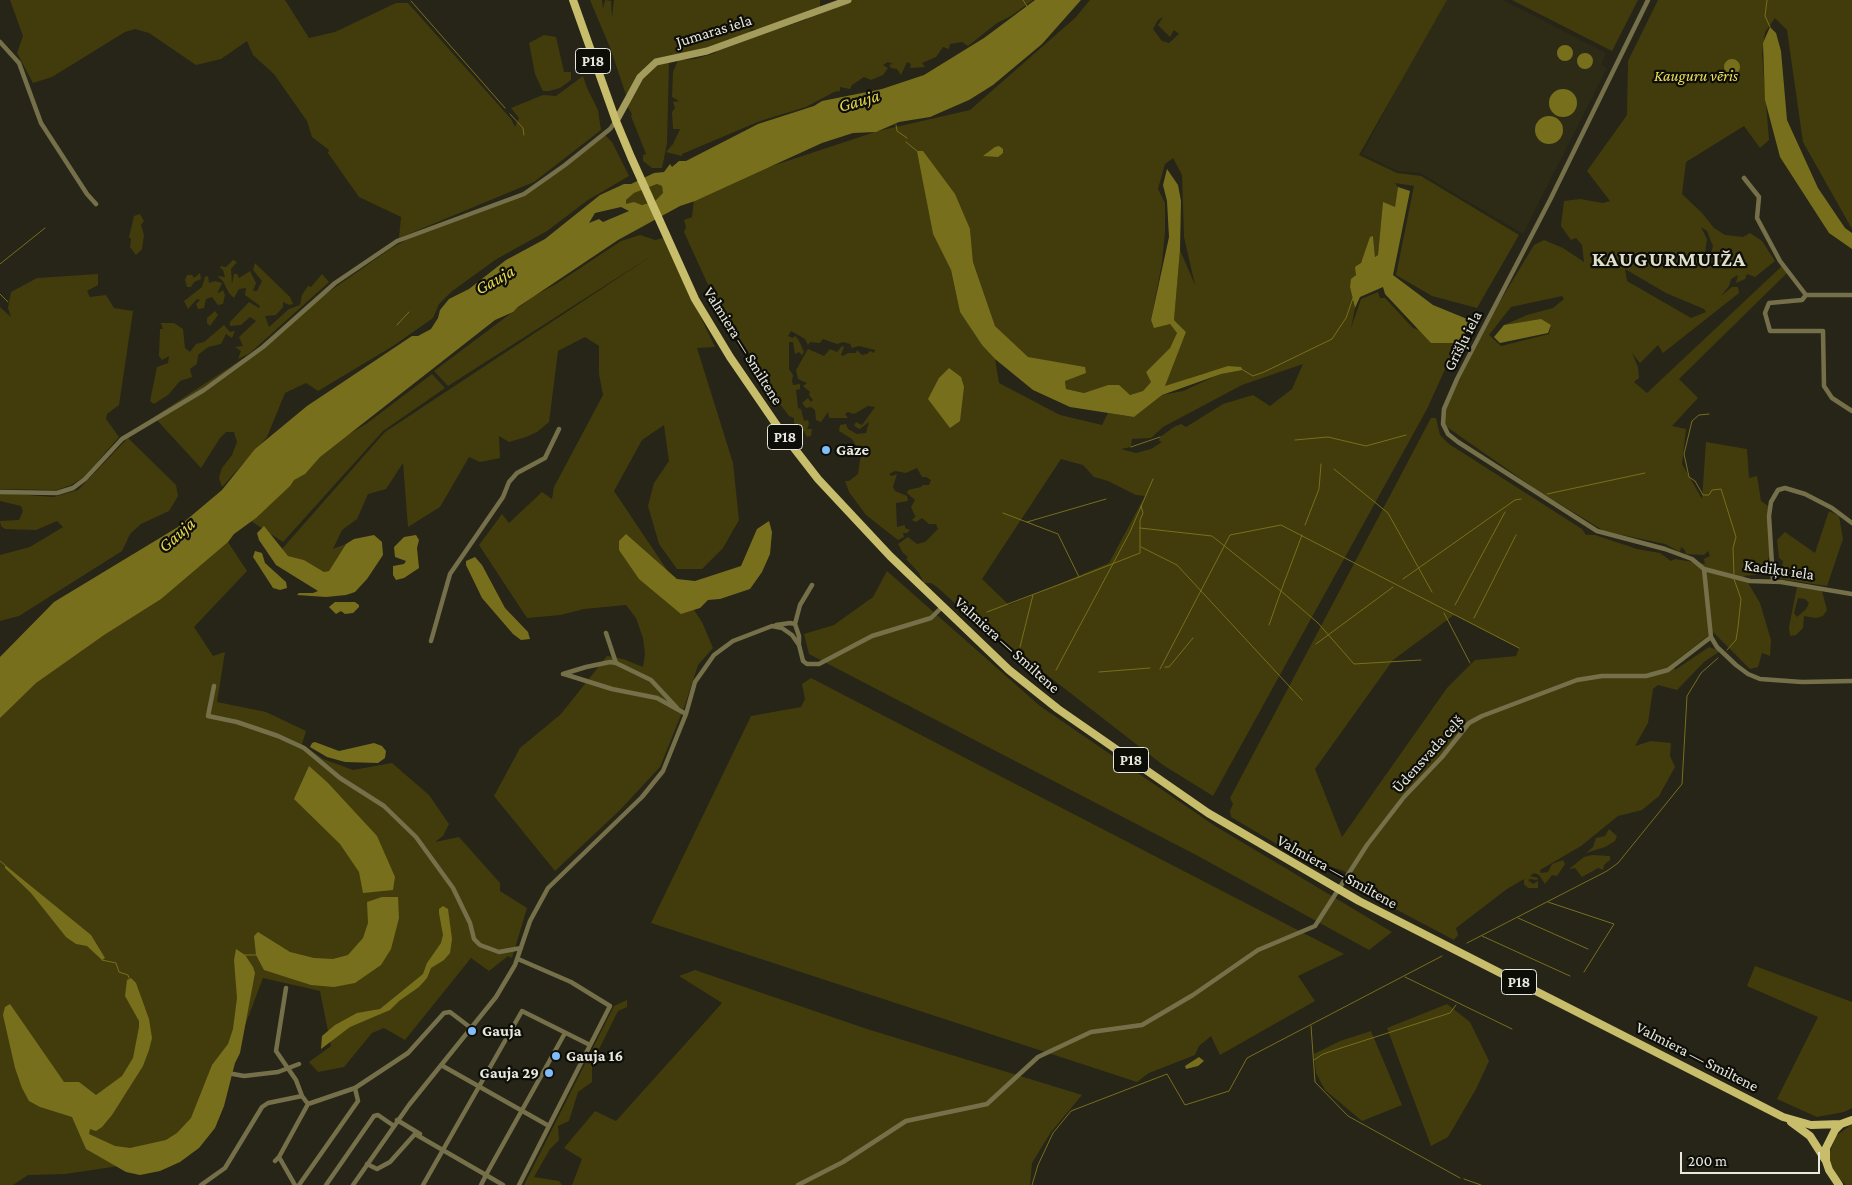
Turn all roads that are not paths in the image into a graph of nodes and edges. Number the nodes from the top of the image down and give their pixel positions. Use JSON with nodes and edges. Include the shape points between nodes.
{"nodes":[{"id":1,"x":572,"y":0,"type":"edge"},
{"id":2,"x":848,"y":0,"type":"edge"},
{"id":3,"x":1648,"y":0,"type":"edge"},
{"id":4,"x":0,"y":42,"type":"edge"},
{"id":5,"x":616,"y":121,"type":"junction"},
{"id":6,"x":1744,"y":178,"type":"dead end"},
{"id":7,"x":96,"y":204,"type":"dead end"},
{"id":8,"x":1806,"y":295,"type":"junction"},
{"id":9,"x":1852,"y":295,"type":"edge"},
{"id":10,"x":1852,"y":411,"type":"edge"},
{"id":11,"x":558,"y":429,"type":"dead end"},
{"id":12,"x":0,"y":492,"type":"edge"},
{"id":13,"x":1852,"y":523,"type":"edge"},
{"id":14,"x":1704,"y":569,"type":"junction"},
{"id":15,"x":1773,"y":581,"type":"junction"},
{"id":16,"x":812,"y":585,"type":"dead end"},
{"id":17,"x":1852,"y":594,"type":"edge"},
{"id":18,"x":942,"y":607,"type":"junction"},
{"id":19,"x":795,"y":624,"type":"junction"},
{"id":20,"x":772,"y":626,"type":"junction"},
{"id":21,"x":606,"y":633,"type":"dead end"},
{"id":22,"x":1711,"y":637,"type":"junction"},
{"id":23,"x":431,"y":641,"type":"dead end"},
{"id":24,"x":799,"y":645,"type":"junction"},
{"id":25,"x":616,"y":663,"type":"junction"},
{"id":26,"x":1852,"y":681,"type":"edge"},
{"id":27,"x":214,"y":686,"type":"dead end"},
{"id":28,"x":677,"y":708,"type":"junction"},
{"id":29,"x":686,"y":714,"type":"junction"},
{"id":30,"x":1338,"y":890,"type":"junction"},
{"id":31,"x":521,"y":948,"type":"junction"},
{"id":32,"x":518,"y":959,"type":"junction"},
{"id":33,"x":286,"y":988,"type":"dead end"},
{"id":34,"x":471,"y":1028,"type":"junction"},
{"id":35,"x":565,"y":1033,"type":"junction"},
{"id":36,"x":590,"y":1045,"type":"junction"},
{"id":37,"x":300,"y":1064,"type":"dead end"},
{"id":38,"x":441,"y":1065,"type":"junction"},
{"id":39,"x":288,"y":1068,"type":"junction"},
{"id":40,"x":233,"y":1074,"type":"dead end"},
{"id":41,"x":355,"y":1088,"type":"junction"},
{"id":42,"x":478,"y":1088,"type":"junction"},
{"id":43,"x":302,"y":1096,"type":"junction"},
{"id":44,"x":308,"y":1104,"type":"junction"},
{"id":45,"x":520,"y":1110,"type":"junction"},
{"id":46,"x":1783,"y":1117,"type":"junction"},
{"id":47,"x":397,"y":1120,"type":"junction"},
{"id":48,"x":1852,"y":1120,"type":"edge"},
{"id":49,"x":1841,"y":1124,"type":"junction"},
{"id":50,"x":394,"y":1126,"type":"junction"},
{"id":51,"x":549,"y":1126,"type":"junction"},
{"id":52,"x":443,"y":1149,"type":"junction"},
{"id":53,"x":1826,"y":1161,"type":"junction"},
{"id":54,"x":367,"y":1164,"type":"junction"},
{"id":55,"x":486,"y":1174,"type":"junction"},
{"id":56,"x":1836,"y":1183,"type":"edge"},
{"id":57,"x":201,"y":1185,"type":"edge"},
{"id":58,"x":297,"y":1185,"type":"edge"},
{"id":59,"x":326,"y":1185,"type":"edge"},
{"id":60,"x":353,"y":1185,"type":"edge"},
{"id":61,"x":423,"y":1185,"type":"edge"},
{"id":62,"x":481,"y":1185,"type":"edge"},
{"id":63,"x":503,"y":1185,"type":"edge"},
{"id":64,"x":508,"y":1185,"type":"edge"},
{"id":65,"x":519,"y":1185,"type":"edge"},
{"id":66,"x":798,"y":1185,"type":"edge"}],
"edges":[{"from":1,"to":5,"type":"main road","name":"Valmiera — Smiltene","number":"P18"},
{"from":2,"to":5,"type":"street","name":"Jumaras iela","via":[[707,51],[656,62],[640,77]]},
{"from":3,"to":14,"type":"street","name":"Grīšļu iela","via":[[1457,379],[1444,409],[1443,424],[1448,434],[1458,442],[1597,531],[1665,548],[1692,559]]},
{"from":4,"to":7,"type":"street","via":[[19,63],[41,123],[86,194]]},
{"from":5,"to":12,"type":"street","via":[[565,165],[524,194],[397,241],[335,283],[263,347],[204,390],[122,439],[73,488],[57,493]]},
{"from":5,"to":18,"type":"main road","name":"Valmiera — Smiltene","number":"P18","via":[[695,299],[712,329],[780,430],[818,478]]},
{"from":6,"to":8,"type":"street","via":[[1758,197],[1757,218],[1780,261]]},
{"from":8,"to":9,"type":"street"},
{"from":8,"to":10,"type":"street","via":[[1802,300],[1768,303],[1765,313],[1770,331],[1823,331],[1824,386],[1832,398]]},
{"from":11,"to":23,"type":"street","via":[[545,458],[509,482],[503,498],[450,574]]},
{"from":13,"to":15,"type":"street","via":[[1805,494],[1785,488],[1778,490],[1769,516]]},
{"from":14,"to":15,"type":"street","name":"Kadiķu iela","via":[[1755,582]]},
{"from":14,"to":22,"type":"street"},
{"from":15,"to":17,"type":"street","name":"Kadiķu iela"},
{"from":16,"to":19,"type":"street","via":[[800,605]]},
{"from":18,"to":24,"type":"street","via":[[931,618],[872,636],[819,664],[803,661]]},
{"from":18,"to":30,"type":"main road","name":"Valmiera — Smiltene","number":"P18","via":[[1009,670],[1058,709],[1208,814]]},
{"from":19,"to":20,"type":"street"},
{"from":19,"to":24,"type":"street"},
{"from":20,"to":24,"type":"street","via":[[792,634]]},
{"from":20,"to":29,"type":"street","via":[[733,641],[714,655],[695,682]]},
{"from":21,"to":25,"type":"street"},
{"from":22,"to":26,"type":"street","via":[[1736,665],[1760,679]]},
{"from":22,"to":30,"type":"street","name":"Ūdensvada ceļš","via":[[1668,670],[1637,677],[1602,676],[1577,680],[1469,723],[1404,797]]},
{"from":25,"to":28,"type":"street","via":[[651,680]]},
{"from":25,"to":28,"type":"street","via":[[562,674],[657,698]]},
{"from":27,"to":31,"type":"street","via":[[208,716],[238,722],[304,748],[340,778],[384,806],[416,837],[453,888],[480,945],[499,952]]},
{"from":28,"to":29,"type":"street"},
{"from":29,"to":31,"type":"street","via":[[668,762],[657,780],[548,888],[530,921]]},
{"from":30,"to":46,"type":"main road","name":"Valmiera — Smiltene","number":"P18"},
{"from":30,"to":66,"type":"street","name":"Ūdensvada ceļš","via":[[1315,926],[1258,950],[1160,1016],[1135,1028],[1091,1032],[1061,1045],[1038,1057],[987,1104],[906,1121],[843,1162]]},
{"from":31,"to":32,"type":"street"},
{"from":32,"to":34,"type":"street","via":[[496,997]]},
{"from":32,"to":36,"type":"street","via":[[571,982],[610,1006]]},
{"from":33,"to":39,"type":"street","via":[[275,1046]]},
{"from":34,"to":38,"type":"street"},
{"from":34,"to":41,"type":"street","via":[[450,1012],[444,1013],[408,1053]]},
{"from":35,"to":36,"type":"street"},
{"from":35,"to":42,"type":"street","via":[[522,1011]]},
{"from":35,"to":45,"type":"street"},
{"from":36,"to":51,"type":"street"},
{"from":37,"to":39,"type":"street"},
{"from":38,"to":42,"type":"street"},
{"from":38,"to":47,"type":"street"},
{"from":39,"to":40,"type":"street","via":[[244,1076]]},
{"from":39,"to":43,"type":"street"},
{"from":41,"to":44,"type":"street"},
{"from":41,"to":58,"type":"street","via":[[358,1101]]},
{"from":42,"to":45,"type":"street"},
{"from":42,"to":52,"type":"street"},
{"from":43,"to":44,"type":"street"},
{"from":43,"to":57,"type":"street","via":[[262,1107],[225,1168]]},
{"from":44,"to":58,"type":"street","via":[[277,1159]]},
{"from":45,"to":51,"type":"street"},
{"from":45,"to":55,"type":"street"},
{"from":46,"to":49,"type":"main road","name":"Valmiera — Smiltene","number":"P18","via":[[1811,1125]]},
{"from":46,"to":53,"type":"main road","name":"Valmiera — Smiltene","number":"P18","via":[[1810,1136]]},
{"from":47,"to":50,"type":"street"},
{"from":47,"to":52,"type":"street"},
{"from":48,"to":49,"type":"main road","number":"P18"},
{"from":49,"to":53,"type":"main road","via":[[1830,1138]]},
{"from":50,"to":54,"type":"street"},
{"from":50,"to":59,"type":"street","via":[[378,1115],[374,1116]]},
{"from":51,"to":65,"type":"street"},
{"from":52,"to":54,"type":"street","via":[[415,1134],[390,1162],[377,1169]]},
{"from":52,"to":55,"type":"street"},
{"from":52,"to":61,"type":"street"},
{"from":53,"to":56,"type":"main road","number":"P18"},
{"from":54,"to":60,"type":"street"},
{"from":55,"to":62,"type":"street"},
{"from":55,"to":63,"type":"street"},
{"from":55,"to":64,"type":"street"}]}
